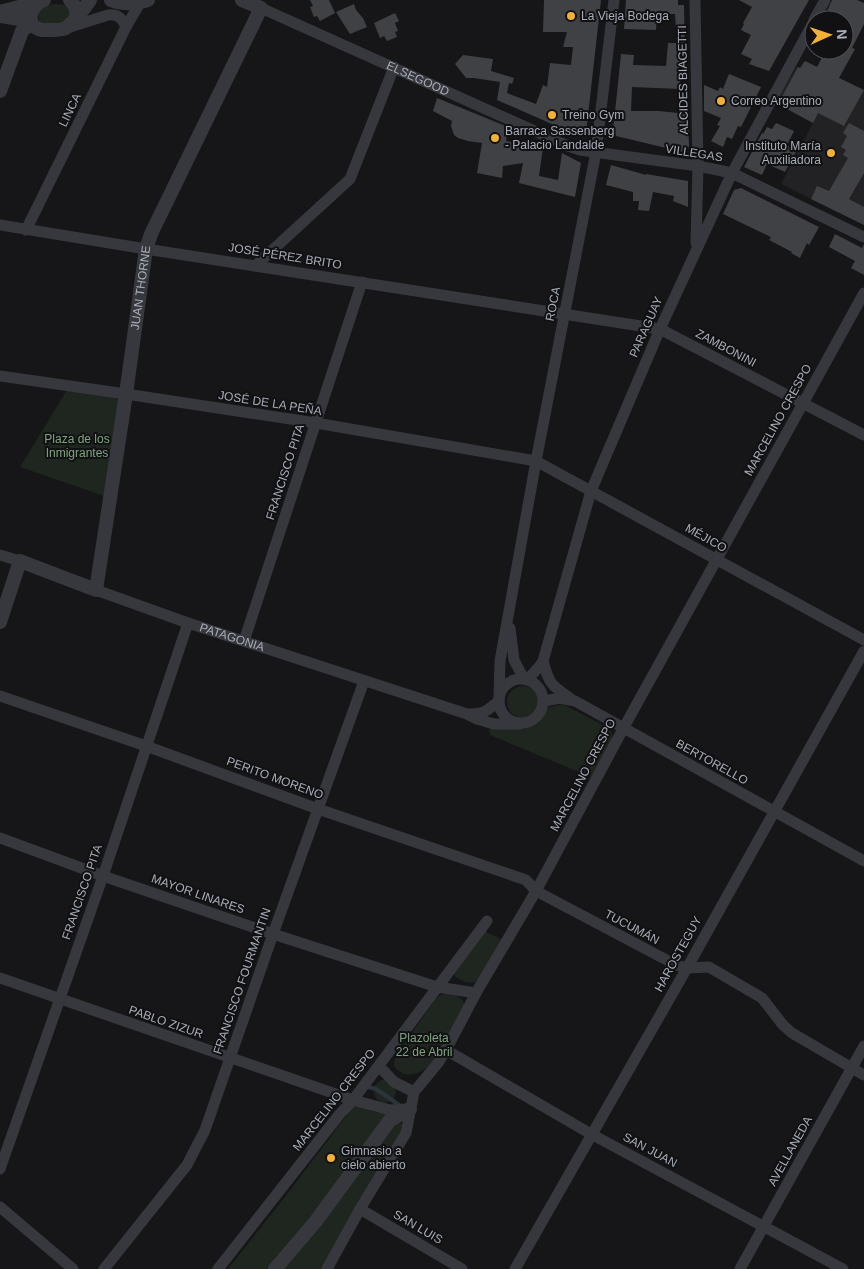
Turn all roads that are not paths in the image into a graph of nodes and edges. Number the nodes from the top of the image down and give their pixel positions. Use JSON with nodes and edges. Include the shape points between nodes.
{"nodes":[{"id":1,"x":70,"y":0,"type":"edge"},
{"id":2,"x":90,"y":0,"type":"edge"},
{"id":3,"x":110,"y":0,"type":"edge"},
{"id":4,"x":242,"y":0,"type":"edge"},
{"id":5,"x":614,"y":0,"type":"edge"},
{"id":6,"x":695,"y":0,"type":"edge"},
{"id":7,"x":41,"y":1,"type":"edge"},
{"id":8,"x":144,"y":1,"type":"edge"},
{"id":9,"x":261,"y":8,"type":"junction"},
{"id":10,"x":0,"y":14,"type":"edge"},
{"id":11,"x":76,"y":18,"type":"junction"},
{"id":12,"x":31,"y":22,"type":"junction"},
{"id":13,"x":126,"y":27,"type":"junction"},
{"id":14,"x":65,"y":29,"type":"junction"},
{"id":15,"x":804,"y":39,"type":"edge"},
{"id":16,"x":394,"y":67,"type":"junction"},
{"id":17,"x":0,"y":91,"type":"edge"},
{"id":18,"x":596,"y":152,"type":"junction"},
{"id":19,"x":698,"y":166,"type":"junction"},
{"id":20,"x":732,"y":172,"type":"junction"},
{"id":21,"x":0,"y":225,"type":"edge"},
{"id":22,"x":26,"y":230,"type":"junction"},
{"id":23,"x":864,"y":237,"type":"edge"},
{"id":24,"x":146,"y":249,"type":"junction"},
{"id":25,"x":696,"y":250,"type":"junction"},
{"id":26,"x":255,"y":266,"type":"junction"},
{"id":27,"x":362,"y":282,"type":"junction"},
{"id":28,"x":864,"y":293,"type":"edge"},
{"id":29,"x":566,"y":314,"type":"junction"},
{"id":30,"x":660,"y":329,"type":"junction"},
{"id":31,"x":0,"y":376,"type":"edge"},
{"id":32,"x":126,"y":394,"type":"junction"},
{"id":33,"x":803,"y":404,"type":"junction"},
{"id":34,"x":316,"y":424,"type":"junction"},
{"id":35,"x":864,"y":435,"type":"edge"},
{"id":36,"x":536,"y":461,"type":"junction"},
{"id":37,"x":591,"y":491,"type":"junction"},
{"id":38,"x":0,"y":555,"type":"edge"},
{"id":39,"x":716,"y":559,"type":"junction"},
{"id":40,"x":20,"y":561,"type":"junction"},
{"id":41,"x":96,"y":590,"type":"junction"},
{"id":42,"x":510,"y":611,"type":"junction"},
{"id":43,"x":0,"y":622,"type":"edge"},
{"id":44,"x":188,"y":623,"type":"junction"},
{"id":45,"x":864,"y":640,"type":"edge"},
{"id":46,"x":244,"y":642,"type":"junction"},
{"id":47,"x":864,"y":651,"type":"edge"},
{"id":48,"x":543,"y":661,"type":"junction"},
{"id":49,"x":364,"y":680,"type":"junction"},
{"id":50,"x":526,"y":680,"type":"junction"},
{"id":51,"x":0,"y":696,"type":"edge"},
{"id":52,"x":499,"y":700,"type":"junction"},
{"id":53,"x":544,"y":701,"type":"junction"},
{"id":54,"x":575,"y":701,"type":"junction"},
{"id":55,"x":466,"y":714,"type":"junction"},
{"id":56,"x":520,"y":724,"type":"junction"},
{"id":57,"x":623,"y":729,"type":"junction"},
{"id":58,"x":146,"y":746,"type":"junction"},
{"id":59,"x":318,"y":809,"type":"junction"},
{"id":60,"x":774,"y":811,"type":"junction"},
{"id":61,"x":0,"y":838,"type":"edge"},
{"id":62,"x":864,"y":861,"type":"edge"},
{"id":63,"x":103,"y":876,"type":"junction"},
{"id":64,"x":536,"y":891,"type":"junction"},
{"id":65,"x":487,"y":921,"type":"dead end"},
{"id":66,"x":272,"y":934,"type":"junction"},
{"id":67,"x":687,"y":968,"type":"junction"},
{"id":68,"x":0,"y":978,"type":"edge"},
{"id":69,"x":437,"y":987,"type":"junction"},
{"id":70,"x":476,"y":994,"type":"junction"},
{"id":71,"x":59,"y":999,"type":"junction"},
{"id":72,"x":864,"y":1046,"type":"edge"},
{"id":73,"x":446,"y":1050,"type":"junction"},
{"id":74,"x":230,"y":1058,"type":"junction"},
{"id":75,"x":379,"y":1066,"type":"junction"},
{"id":76,"x":852,"y":1068,"type":"junction"},
{"id":77,"x":864,"y":1075,"type":"edge"},
{"id":78,"x":414,"y":1092,"type":"junction"},
{"id":79,"x":353,"y":1100,"type":"junction"},
{"id":80,"x":410,"y":1109,"type":"junction"},
{"id":81,"x":591,"y":1134,"type":"junction"},
{"id":82,"x":0,"y":1168,"type":"edge"},
{"id":83,"x":0,"y":1208,"type":"edge"},
{"id":84,"x":360,"y":1209,"type":"junction"},
{"id":85,"x":763,"y":1226,"type":"junction"},
{"id":86,"x":73,"y":1269,"type":"edge"},
{"id":87,"x":104,"y":1269,"type":"edge"},
{"id":88,"x":218,"y":1269,"type":"edge"},
{"id":89,"x":274,"y":1269,"type":"edge"},
{"id":90,"x":327,"y":1269,"type":"edge"},
{"id":91,"x":462,"y":1269,"type":"edge"},
{"id":92,"x":515,"y":1269,"type":"edge"},
{"id":93,"x":740,"y":1269,"type":"edge"},
{"id":94,"x":843,"y":1269,"type":"edge"}],
"edges":[{"from":1,"to":11,"type":"street"},
{"from":2,"to":11,"type":"street"},
{"from":3,"to":8,"type":"street","via":[[122,4]]},
{"from":4,"to":9,"type":"street","name":"ELSEGOOD"},
{"from":5,"to":18,"type":"street","name":"ROCA"},
{"from":6,"to":19,"type":"street","name":"ALCIDES BIAGETTI"},
{"from":7,"to":10,"type":"street"},
{"from":7,"to":12,"type":"street","via":[[31,13]]},
{"from":8,"to":13,"type":"street","name":"LINCA"},
{"from":9,"to":16,"type":"street","name":"ELSEGOOD"},
{"from":9,"to":24,"type":"street","name":"JUAN THORNE","via":[[150,234]]},
{"from":10,"to":12,"type":"street"},
{"from":11,"to":14,"type":"street"},
{"from":12,"to":14,"type":"street","via":[[39,29]]},
{"from":12,"to":17,"type":"street","via":[[22,31]]},
{"from":13,"to":14,"type":"street","via":[[123,20],[114,14]]},
{"from":13,"to":22,"type":"street","name":"LINCA"},
{"from":15,"to":20,"type":"street","name":"PARAGUAY"},
{"from":16,"to":18,"type":"street","name":"ELSEGOOD","via":[[568,146]]},
{"from":16,"to":26,"type":"street","via":[[350,179]]},
{"from":18,"to":19,"type":"street","name":"VILLEGAS"},
{"from":18,"to":29,"type":"street","name":"ROCA"},
{"from":19,"to":20,"type":"street","name":"VILLEGAS"},
{"from":19,"to":25,"type":"street","name":"ALCIDES BIAGETTI"},
{"from":20,"to":23,"type":"street","name":"VILLEGAS"},
{"from":20,"to":25,"type":"street","name":"PARAGUAY"},
{"from":21,"to":22,"type":"street","name":"JOSÉ PÉREZ BRITO"},
{"from":22,"to":24,"type":"street","name":"JOSÉ PÉREZ BRITO"},
{"from":24,"to":26,"type":"street","name":"JOSÉ PÉREZ BRITO"},
{"from":24,"to":32,"type":"street","name":"JUAN THORNE"},
{"from":25,"to":30,"type":"street","name":"PARAGUAY"},
{"from":26,"to":27,"type":"street","name":"JOSÉ PÉREZ BRITO"},
{"from":27,"to":29,"type":"street","name":"JOSÉ PÉREZ BRITO"},
{"from":27,"to":34,"type":"street","name":"FRANCISCO PITA"},
{"from":28,"to":33,"type":"street","name":"MARCELINO CRESPO"},
{"from":29,"to":30,"type":"street","name":"ZAMBONINI"},
{"from":29,"to":36,"type":"street","name":"ROCA"},
{"from":30,"to":33,"type":"street","name":"ZAMBONINI"},
{"from":30,"to":37,"type":"street","name":"PARAGUAY"},
{"from":31,"to":32,"type":"street","name":"JOSÉ DE LA PEÑA"},
{"from":32,"to":34,"type":"street","name":"JOSÉ DE LA PEÑA"},
{"from":32,"to":41,"type":"street","name":"JUAN THORNE"},
{"from":33,"to":35,"type":"street","name":"ZAMBONINI"},
{"from":33,"to":39,"type":"street","name":"MARCELINO CRESPO"},
{"from":34,"to":36,"type":"street","name":"JOSÉ DE LA PEÑA"},
{"from":34,"to":46,"type":"street","name":"FRANCISCO PITA"},
{"from":36,"to":37,"type":"street","name":"MÉJICO"},
{"from":36,"to":42,"type":"street","name":"ROCA"},
{"from":37,"to":39,"type":"street","name":"MÉJICO"},
{"from":37,"to":48,"type":"street","name":"PARAGUAY"},
{"from":38,"to":40,"type":"street","name":"PATAGONIA"},
{"from":39,"to":45,"type":"street","name":"MÉJICO"},
{"from":39,"to":57,"type":"street","name":"MARCELINO CRESPO"},
{"from":40,"to":41,"type":"street","name":"PATAGONIA"},
{"from":40,"to":43,"type":"street"},
{"from":41,"to":44,"type":"street","name":"PATAGONIA"},
{"from":42,"to":50,"type":"street","via":[[514,660]]},
{"from":42,"to":52,"type":"street","via":[[500,661]]},
{"from":44,"to":46,"type":"street","name":"PATAGONIA"},
{"from":44,"to":58,"type":"street","name":"FRANCISCO PITA"},
{"from":46,"to":49,"type":"street","name":"PATAGONIA"},
{"from":47,"to":60,"type":"street","name":"HAROSTEGUY"},
{"from":48,"to":50,"type":"street","name":"PARAGUAY"},
{"from":48,"to":54,"type":"street","via":[[550,682]]},
{"from":49,"to":55,"type":"street","name":"PATAGONIA"},
{"from":49,"to":59,"type":"street","name":"FRANCISCO FOURMANTIN"},
{"from":50,"to":52,"type":"street","via":[[506,685]]},
{"from":50,"to":53,"type":"street","via":[[539,687]]},
{"from":51,"to":58,"type":"street","name":"PERITO MORENO"},
{"from":52,"to":55,"type":"street","via":[[485,712]]},
{"from":52,"to":56,"type":"street","via":[[507,718]]},
{"from":53,"to":54,"type":"street","name":"BERTORELLO","via":[[560,698]]},
{"from":53,"to":56,"type":"street","via":[[534,720]]},
{"from":54,"to":57,"type":"street","name":"BERTORELLO"},
{"from":55,"to":56,"type":"street","name":"PATAGONIA","via":[[494,724]]},
{"from":57,"to":60,"type":"street","name":"BERTORELLO"},
{"from":57,"to":64,"type":"street","name":"MARCELINO CRESPO"},
{"from":58,"to":59,"type":"street","name":"PERITO MORENO"},
{"from":58,"to":63,"type":"street","name":"FRANCISCO PITA"},
{"from":59,"to":64,"type":"street","name":"PERITO MORENO","via":[[526,880]]},
{"from":59,"to":66,"type":"street","name":"FRANCISCO FOURMANTIN"},
{"from":60,"to":62,"type":"street","name":"BERTORELLO"},
{"from":60,"to":67,"type":"street","name":"HAROSTEGUY"},
{"from":61,"to":63,"type":"street","name":"MAYOR LINARES"},
{"from":63,"to":66,"type":"street","name":"MAYOR LINARES"},
{"from":63,"to":71,"type":"street","name":"FRANCISCO PITA"},
{"from":64,"to":67,"type":"street","name":"TUCUMÁN","via":[[676,966]]},
{"from":64,"to":70,"type":"street","name":"MARCELINO CRESPO"},
{"from":65,"to":69,"type":"street","name":"MARCELINO CRESPO"},
{"from":66,"to":69,"type":"street","name":"MAYOR LINARES"},
{"from":66,"to":74,"type":"street","name":"FRANCISCO FOURMANTIN"},
{"from":67,"to":76,"type":"street","name":"TUCUMÁN","via":[[709,967],[762,998],[792,1033]]},
{"from":67,"to":81,"type":"street","name":"HAROSTEGUY"},
{"from":68,"to":71,"type":"street","name":"PABLO ZIZUR"},
{"from":69,"to":70,"type":"street","name":"MAYOR LINARES"},
{"from":69,"to":75,"type":"street","name":"MARCELINO CRESPO"},
{"from":70,"to":73,"type":"street","name":"MARCELINO CRESPO"},
{"from":71,"to":74,"type":"street","name":"PABLO ZIZUR"},
{"from":71,"to":82,"type":"street","name":"FRANCISCO PITA"},
{"from":72,"to":76,"type":"street","name":"AVELLANEDA"},
{"from":73,"to":78,"type":"street","name":"MARCELINO CRESPO"},
{"from":73,"to":81,"type":"street","name":"SAN JUAN"},
{"from":74,"to":79,"type":"street","name":"PABLO ZIZUR"},
{"from":74,"to":87,"type":"street","name":"FRANCISCO FOURMANTIN","via":[[205,1130],[187,1165]]},
{"from":75,"to":78,"type":"street","via":[[394,1082]]},
{"from":75,"to":79,"type":"street","name":"MARCELINO CRESPO"},
{"from":76,"to":77,"type":"street","name":"TUCUMÁN"},
{"from":76,"to":85,"type":"street","name":"AVELLANEDA"},
{"from":78,"to":80,"type":"street","name":"MARCELINO CRESPO"},
{"from":79,"to":80,"type":"street","name":"PABLO ZIZUR","via":[[390,1110]]},
{"from":79,"to":88,"type":"street","name":"MARCELINO CRESPO"},
{"from":80,"to":84,"type":"street","name":"MARCELINO CRESPO","via":[[406,1133]]},
{"from":80,"to":89,"type":"street","via":[[390,1120],[316,1221]]},
{"from":81,"to":85,"type":"street","name":"SAN JUAN"},
{"from":81,"to":92,"type":"street","name":"HAROSTEGUY"},
{"from":83,"to":86,"type":"street"},
{"from":84,"to":90,"type":"street","name":"MARCELINO CRESPO"},
{"from":84,"to":91,"type":"street","name":"SAN LUIS"},
{"from":85,"to":93,"type":"street","name":"AVELLANEDA"},
{"from":85,"to":94,"type":"street","name":"SAN JUAN"}]}
